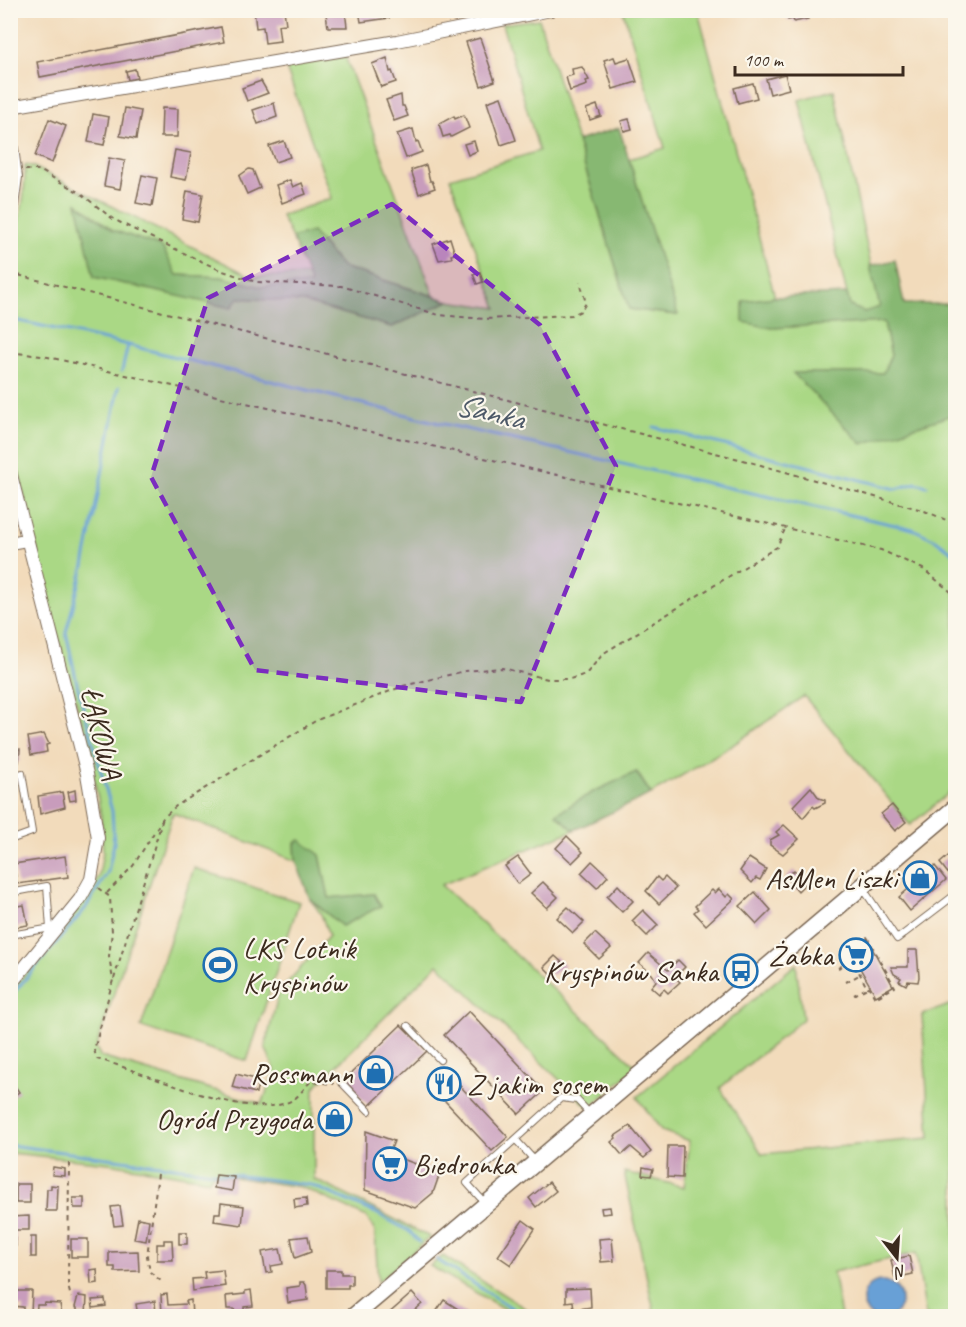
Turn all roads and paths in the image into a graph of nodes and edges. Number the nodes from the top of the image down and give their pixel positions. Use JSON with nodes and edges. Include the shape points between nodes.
{"nodes":[{"id":1,"x":551,"y":10,"type":"edge"},
{"id":2,"x":10,"y":107,"type":"edge"},
{"id":3,"x":10,"y":134,"type":"edge"},
{"id":4,"x":16,"y":170,"type":"junction"},
{"id":5,"x":10,"y":220,"type":"edge"},
{"id":6,"x":10,"y":273,"type":"edge"},
{"id":7,"x":580,"y":282,"type":"dead end"},
{"id":8,"x":10,"y":352,"type":"edge"},
{"id":9,"x":10,"y":471,"type":"edge"},
{"id":10,"x":956,"y":524,"type":"edge"},
{"id":11,"x":785,"y":529,"type":"junction"},
{"id":12,"x":26,"y":540,"type":"junction"},
{"id":13,"x":10,"y":543,"type":"edge"},
{"id":14,"x":956,"y":596,"type":"edge"},
{"id":15,"x":10,"y":777,"type":"edge"},
{"id":16,"x":956,"y":807,"type":"edge"},
{"id":17,"x":163,"y":818,"type":"junction"},
{"id":18,"x":10,"y":840,"type":"edge"},
{"id":19,"x":95,"y":886,"type":"dead end"},
{"id":20,"x":862,"y":886,"type":"junction"},
{"id":21,"x":10,"y":893,"type":"edge"},
{"id":22,"x":106,"y":893,"type":"junction"},
{"id":23,"x":956,"y":894,"type":"edge"},
{"id":24,"x":54,"y":928,"type":"junction"},
{"id":25,"x":10,"y":934,"type":"edge"},
{"id":26,"x":853,"y":960,"type":"junction"},
{"id":27,"x":838,"y":968,"type":"dead end"},
{"id":28,"x":860,"y":974,"type":"junction"},
{"id":29,"x":113,"y":980,"type":"junction"},
{"id":30,"x":846,"y":982,"type":"dead end"},
{"id":31,"x":10,"y":986,"type":"edge"},
{"id":32,"x":869,"y":987,"type":"junction"},
{"id":33,"x":854,"y":995,"type":"dead end"},
{"id":34,"x":408,"y":1026,"type":"dead end"},
{"id":35,"x":440,"y":1060,"type":"dead end"},
{"id":36,"x":341,"y":1082,"type":"joint"},
{"id":37,"x":369,"y":1111,"type":"dead end"},
{"id":38,"x":591,"y":1115,"type":"junction"},
{"id":39,"x":516,"y":1140,"type":"junction"},
{"id":40,"x":535,"y":1162,"type":"junction"},
{"id":41,"x":69,"y":1163,"type":"dead end"},
{"id":42,"x":158,"y":1174,"type":"dead end"},
{"id":43,"x":486,"y":1205,"type":"junction"},
{"id":44,"x":161,"y":1281,"type":"dead end"},
{"id":45,"x":71,"y":1298,"type":"dead end"},
{"id":46,"x":354,"y":1317,"type":"edge"}],
"edges":[{"from":1,"to":2,"type":"street","via":[[407,39]]},
{"from":3,"to":4,"type":"street"},
{"from":4,"to":5,"type":"street"},
{"from":4,"to":7,"type":"path","via":[[39,170],[80,193],[113,219],[256,282],[341,286],[439,315],[484,319],[572,315],[586,303]]},
{"from":6,"to":10,"type":"path","via":[[739,459],[922,510]]},
{"from":8,"to":11,"type":"path","via":[[48,357]]},
{"from":9,"to":12,"type":"street","name":"ŁĄKOWA"},
{"from":11,"to":14,"type":"path","via":[[881,550],[923,569]]},
{"from":11,"to":17,"type":"path","via":[[777,547],[604,653],[586,674],[548,679],[502,668],[465,671],[403,686],[317,720],[176,806]]},
{"from":12,"to":13,"type":"street"},
{"from":12,"to":24,"type":"street","name":"ŁĄKOWA","via":[[96,816],[97,850],[90,879]]},
{"from":15,"to":18,"type":"lane","via":[[22,773],[32,832]]},
{"from":16,"to":20,"type":"main road"},
{"from":17,"to":22,"type":"path","via":[[133,866]]},
{"from":17,"to":29,"type":"path"},
{"from":19,"to":22,"type":"path"},
{"from":20,"to":23,"type":"lane","via":[[897,939]]},
{"from":20,"to":38,"type":"main road"},
{"from":21,"to":24,"type":"lane","via":[[47,886]]},
{"from":22,"to":29,"type":"path","via":[[111,903],[109,956]]},
{"from":24,"to":25,"type":"lane"},
{"from":24,"to":31,"type":"street","name":"ŁĄKOWA"},
{"from":26,"to":27,"type":"path"},
{"from":26,"to":28,"type":"path"},
{"from":26,"to":32,"type":"path","via":[[847,948],[867,937],[895,987],[875,998]]},
{"from":28,"to":30,"type":"path"},
{"from":28,"to":32,"type":"path"},
{"from":29,"to":36,"type":"path","via":[[94,1050],[97,1059],[248,1106],[266,1107],[294,1099],[310,1082]]},
{"from":32,"to":33,"type":"path"},
{"from":34,"to":35,"type":"lane"},
{"from":36,"to":37,"type":"lane"},
{"from":38,"to":39,"type":"lane","via":[[577,1100],[561,1098]]},
{"from":38,"to":40,"type":"main road"},
{"from":39,"to":40,"type":"lane"},
{"from":39,"to":43,"type":"lane","via":[[467,1183]]},
{"from":40,"to":43,"type":"main road"},
{"from":41,"to":45,"type":"path"},
{"from":42,"to":44,"type":"path","via":[[147,1256],[150,1272]]},
{"from":43,"to":46,"type":"main road"}]}
